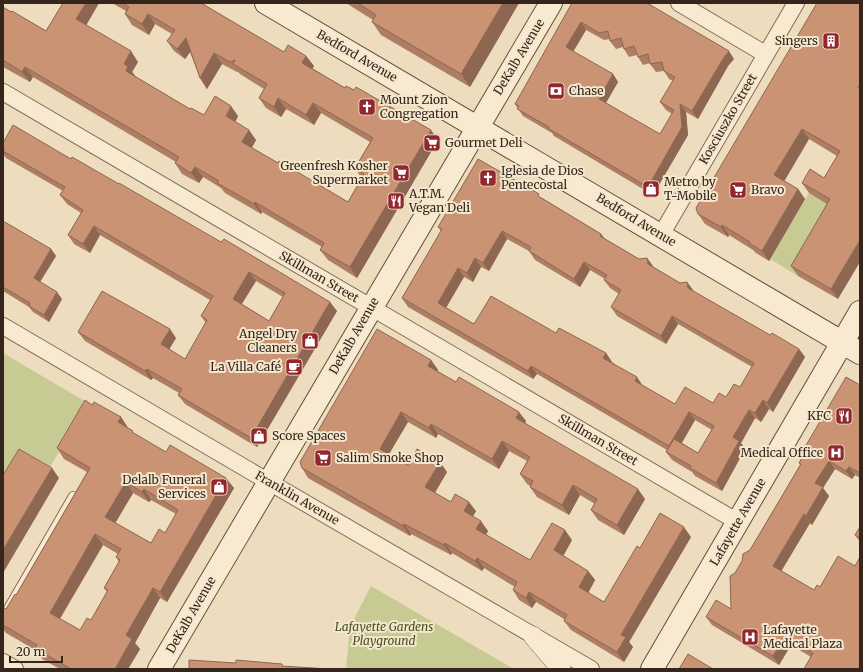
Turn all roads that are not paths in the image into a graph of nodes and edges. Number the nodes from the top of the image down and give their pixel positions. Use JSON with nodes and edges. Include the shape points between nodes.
{"nodes":[{"id":1,"x":266,"y":3,"type":"edge"},
{"id":2,"x":551,"y":3,"type":"edge"},
{"id":3,"x":796,"y":3,"type":"edge"},
{"id":4,"x":690,"y":6,"type":"edge"},
{"id":5,"x":765,"y":54,"type":"junction"},
{"id":6,"x":3,"y":92,"type":"edge"},
{"id":7,"x":478,"y":127,"type":"junction"},
{"id":8,"x":661,"y":235,"type":"junction"},
{"id":9,"x":371,"y":307,"type":"junction"},
{"id":10,"x":860,"y":312,"type":"edge"},
{"id":11,"x":3,"y":326,"type":"edge"},
{"id":12,"x":851,"y":347,"type":"edge"},
{"id":13,"x":269,"y":482,"type":"junction"},
{"id":14,"x":73,"y":496,"type":"edge"},
{"id":15,"x":738,"y":522,"type":"junction"},
{"id":16,"x":3,"y":617,"type":"edge"},
{"id":17,"x":533,"y":636,"type":"junction"},
{"id":18,"x":3,"y":662,"type":"edge"},
{"id":19,"x":15,"y":669,"type":"edge"},
{"id":20,"x":159,"y":669,"type":"edge"},
{"id":21,"x":561,"y":669,"type":"edge"},
{"id":22,"x":591,"y":669,"type":"edge"},
{"id":23,"x":652,"y":669,"type":"edge"}],
"edges":[{"from":1,"to":7,"type":"main road","name":"Bedford Avenue"},
{"from":2,"to":7,"type":"main road","name":"DeKalb Avenue"},
{"from":3,"to":5,"type":"street","name":"Kosciuszko Street"},
{"from":4,"to":5,"type":"street"},
{"from":5,"to":8,"type":"street","name":"Kosciuszko Street"},
{"from":6,"to":9,"type":"street","name":"Skillman Street"},
{"from":7,"to":8,"type":"main road","name":"Bedford Avenue"},
{"from":7,"to":9,"type":"main road","name":"DeKalb Avenue"},
{"from":8,"to":12,"type":"main road","name":"Bedford Avenue"},
{"from":9,"to":13,"type":"main road","name":"DeKalb Avenue"},
{"from":9,"to":15,"type":"street","name":"Skillman Street"},
{"from":10,"to":12,"type":"main road","name":"Lafayette Avenue"},
{"from":11,"to":13,"type":"street","name":"Franklin Avenue"},
{"from":12,"to":15,"type":"main road","name":"Lafayette Avenue"},
{"from":13,"to":17,"type":"street","name":"Franklin Avenue"},
{"from":13,"to":20,"type":"main road","name":"DeKalb Avenue"},
{"from":14,"to":16,"type":"lane"},
{"from":15,"to":23,"type":"main road","name":"Lafayette Avenue"},
{"from":17,"to":21,"type":"street"},
{"from":17,"to":22,"type":"street","name":"Franklin Avenue"},
{"from":18,"to":19,"type":"street"}]}
